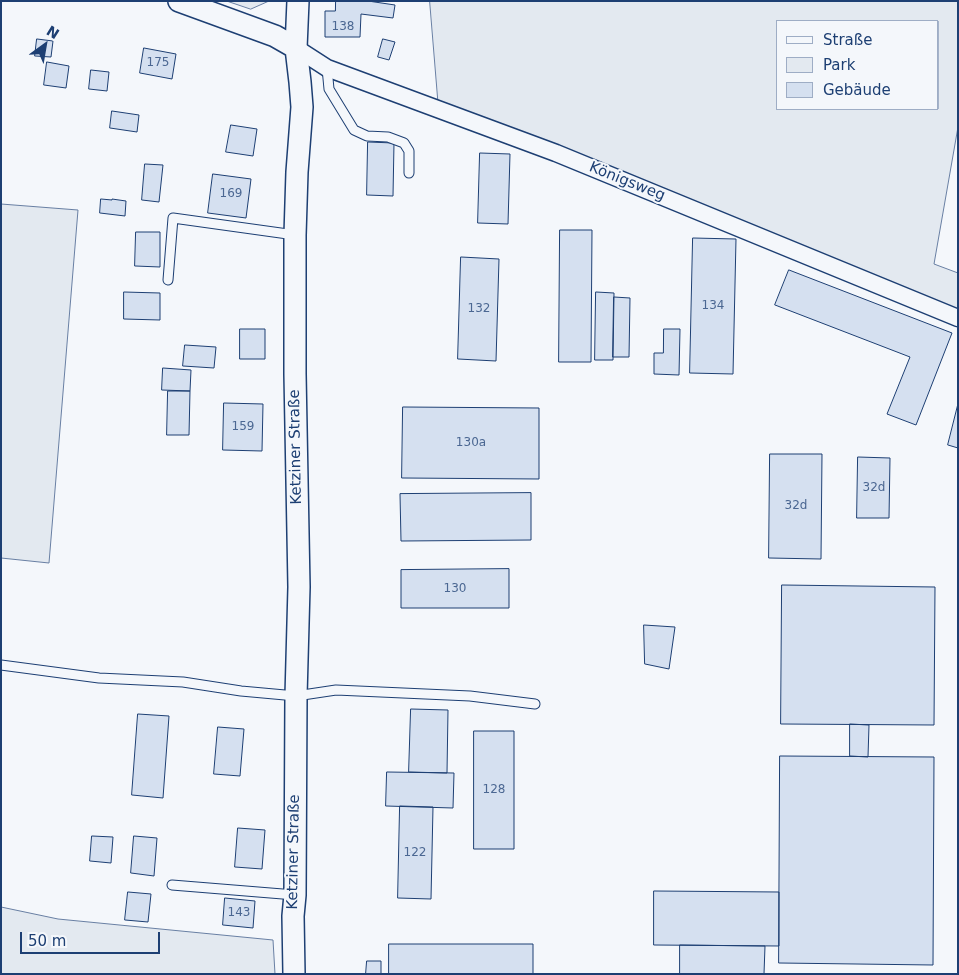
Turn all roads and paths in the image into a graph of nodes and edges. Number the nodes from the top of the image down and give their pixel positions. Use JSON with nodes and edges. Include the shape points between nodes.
{"nodes":[{"id":1,"x":179,"y":1,"type":"edge"},
{"id":2,"x":298,"y":1,"type":"edge"},
{"id":3,"x":296,"y":48,"type":"junction"},
{"id":4,"x":327,"y":68,"type":"junction"},
{"id":5,"x":409,"y":173,"type":"dead end"},
{"id":6,"x":295,"y":235,"type":"junction"},
{"id":7,"x":168,"y":280,"type":"dead end"},
{"id":8,"x":958,"y":318,"type":"edge"},
{"id":9,"x":1,"y":665,"type":"edge"},
{"id":10,"x":296,"y":696,"type":"junction"},
{"id":11,"x":536,"y":704,"type":"dead end"},
{"id":12,"x":172,"y":885,"type":"dead end"},
{"id":13,"x":295,"y":895,"type":"junction"},
{"id":14,"x":294,"y":974,"type":"edge"}],
"edges":[{"from":1,"to":3,"type":"street","via":[[275,36]]},
{"from":2,"to":3,"type":"street","name":"Ketziner Straße"},
{"from":3,"to":4,"type":"street","name":"Königsweg"},
{"from":3,"to":6,"type":"street","name":"Ketziner Straße","via":[[302,107]]},
{"from":4,"to":5,"type":"lane","via":[[329,89],[354,130],[404,143],[409,151]]},
{"from":4,"to":8,"type":"street","name":"Königsweg","via":[[556,153]]},
{"from":6,"to":7,"type":"lane","via":[[173,218]]},
{"from":6,"to":10,"type":"street","name":"Ketziner Straße","via":[[299,587]]},
{"from":9,"to":10,"type":"lane","via":[[100,678],[183,682]]},
{"from":10,"to":11,"type":"lane","via":[[336,690],[470,696]]},
{"from":10,"to":13,"type":"street","name":"Ketziner Straße"},
{"from":12,"to":13,"type":"lane"},
{"from":13,"to":14,"type":"street","name":"Ketziner Straße"}]}
